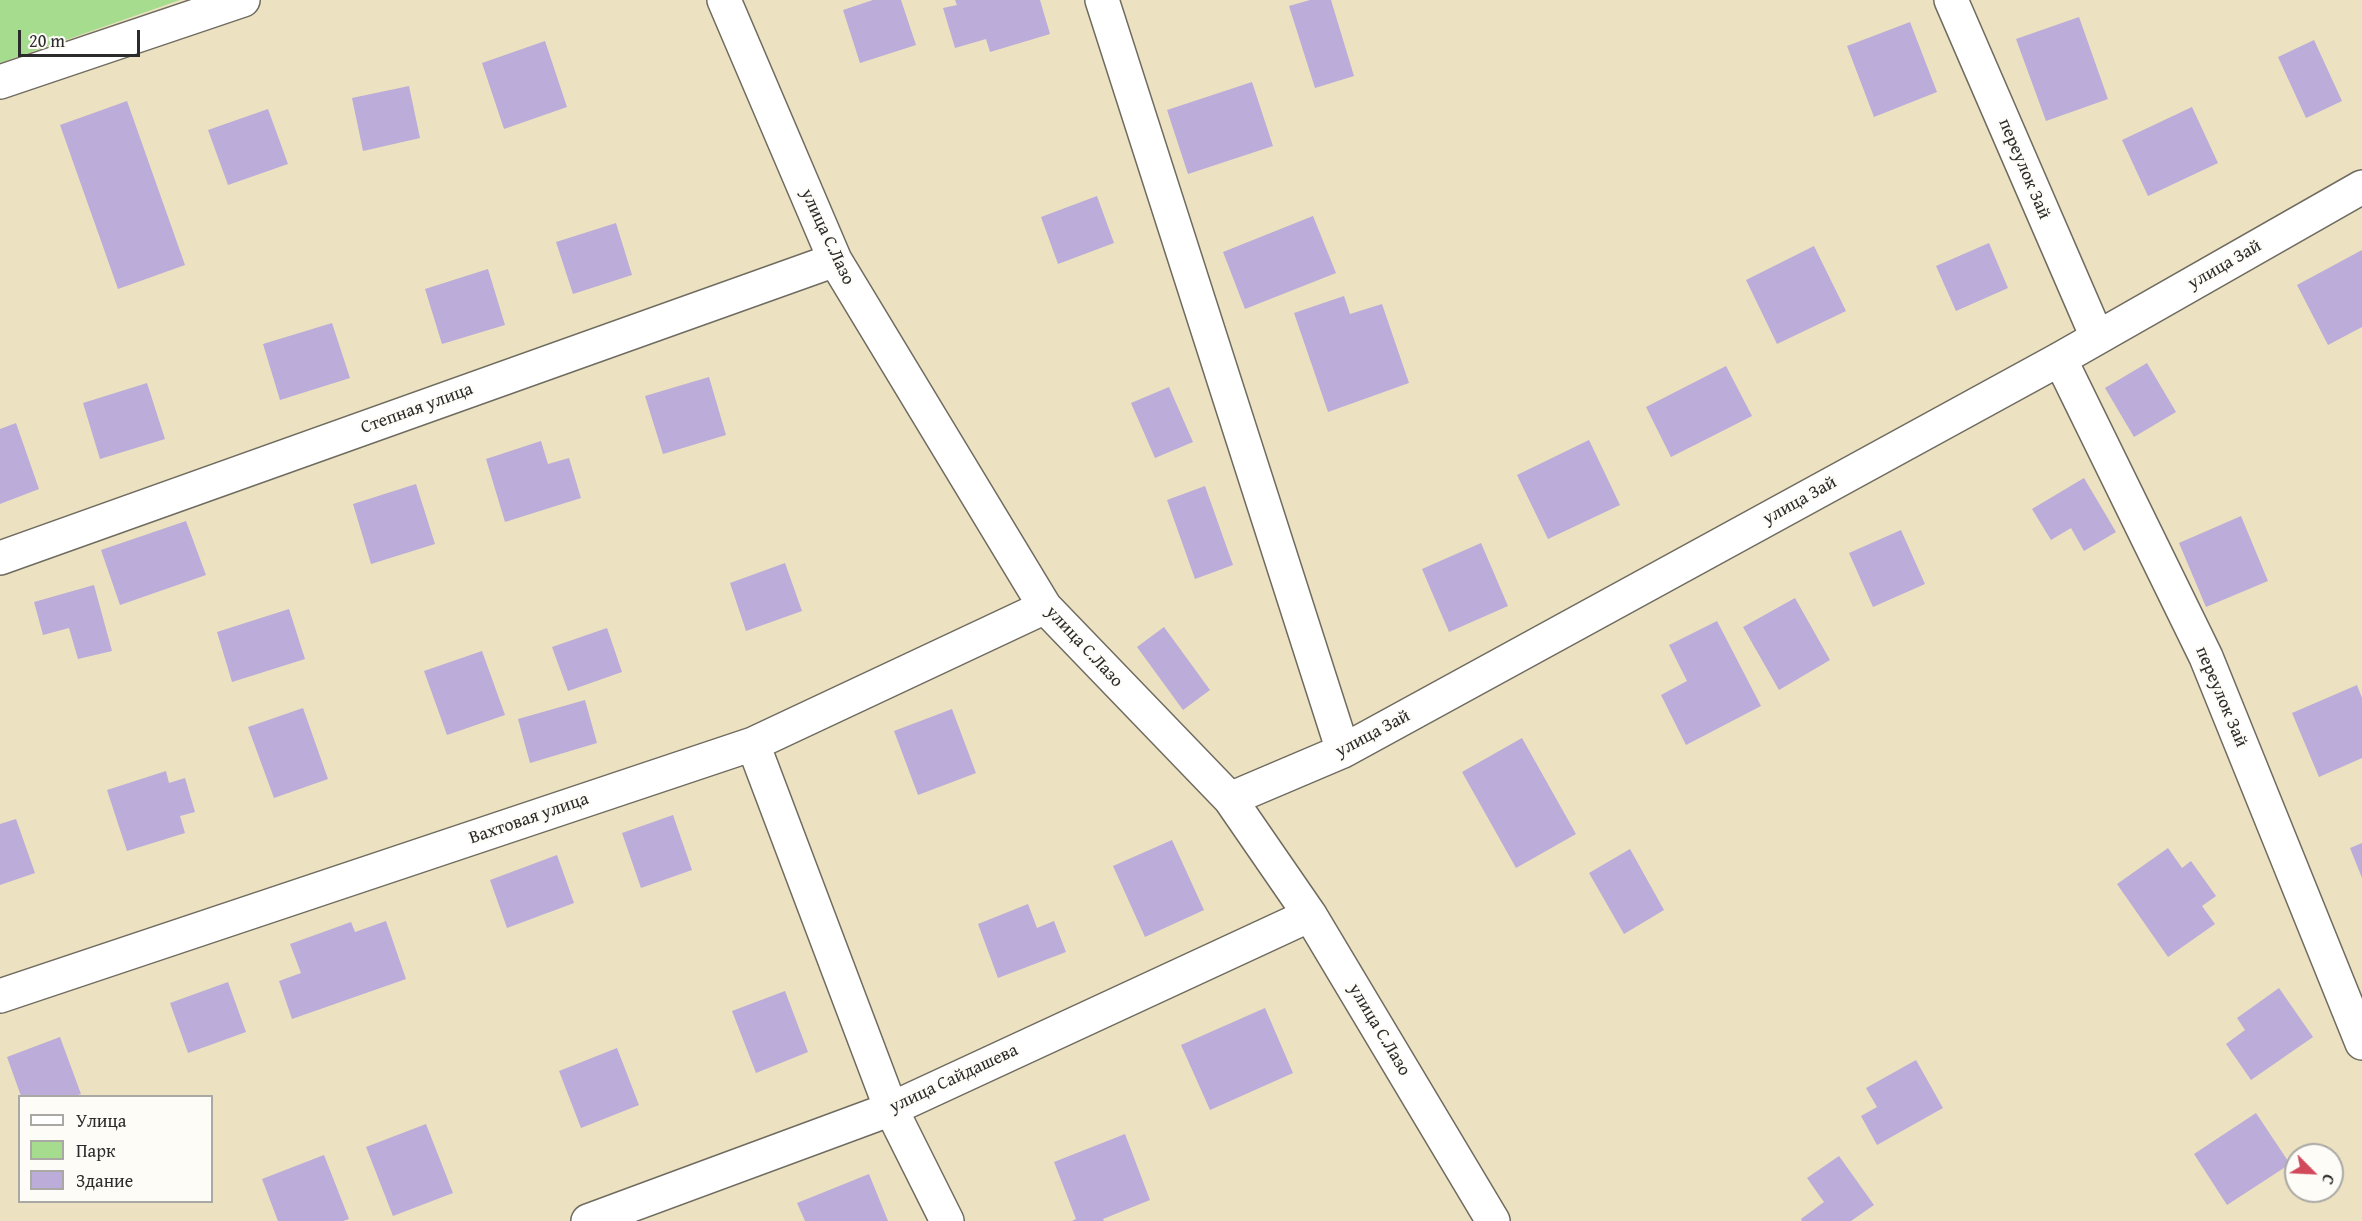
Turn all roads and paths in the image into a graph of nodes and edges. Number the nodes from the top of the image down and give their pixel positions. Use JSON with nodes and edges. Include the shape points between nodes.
{"nodes":[{"id":1,"x":243,"y":0,"type":"edge"},
{"id":2,"x":724,"y":0,"type":"edge"},
{"id":3,"x":1102,"y":0,"type":"edge"},
{"id":4,"x":1951,"y":0,"type":"edge"},
{"id":5,"x":0,"y":82,"type":"edge"},
{"id":6,"x":2362,"y":187,"type":"edge"},
{"id":7,"x":835,"y":260,"type":"junction"},
{"id":8,"x":2097,"y":337,"type":"junction"},
{"id":9,"x":2060,"y":359,"type":"junction"},
{"id":10,"x":0,"y":558,"type":"edge"},
{"id":11,"x":1045,"y":607,"type":"junction"},
{"id":12,"x":753,"y":744,"type":"junction"},
{"id":13,"x":1342,"y":751,"type":"junction"},
{"id":14,"x":1230,"y":799,"type":"junction"},
{"id":15,"x":1310,"y":915,"type":"junction"},
{"id":16,"x":0,"y":996,"type":"edge"},
{"id":17,"x":2362,"y":1043,"type":"edge"},
{"id":18,"x":891,"y":1109,"type":"junction"},
{"id":19,"x":588,"y":1221,"type":"edge"},
{"id":20,"x":947,"y":1221,"type":"edge"},
{"id":21,"x":1493,"y":1221,"type":"edge"}],
"edges":[{"from":1,"to":5,"type":"street"},
{"from":2,"to":7,"type":"street","name":"улица С.Лазо"},
{"from":3,"to":13,"type":"street"},
{"from":4,"to":8,"type":"street","name":"переулок Зай"},
{"from":6,"to":8,"type":"street","name":"улица Зай"},
{"from":7,"to":10,"type":"street","name":"Степная улица"},
{"from":7,"to":11,"type":"street","name":"улица С.Лазо"},
{"from":8,"to":9,"type":"street","name":"улица Зай"},
{"from":9,"to":13,"type":"street","name":"улица Зай"},
{"from":9,"to":17,"type":"street","name":"переулок Зай","via":[[2206,657]]},
{"from":11,"to":12,"type":"street","name":"Вахтовая улица"},
{"from":11,"to":14,"type":"street","name":"улица С.Лазо"},
{"from":12,"to":16,"type":"street","name":"Вахтовая улица"},
{"from":12,"to":18,"type":"street"},
{"from":13,"to":14,"type":"street","name":"улица Зай"},
{"from":14,"to":15,"type":"street","name":"улица С.Лазо"},
{"from":15,"to":18,"type":"street","name":"улица Сайдашева"},
{"from":15,"to":21,"type":"street","name":"улица С.Лазо"},
{"from":18,"to":19,"type":"street","name":"улица Сайдашева"},
{"from":18,"to":20,"type":"street"}]}
